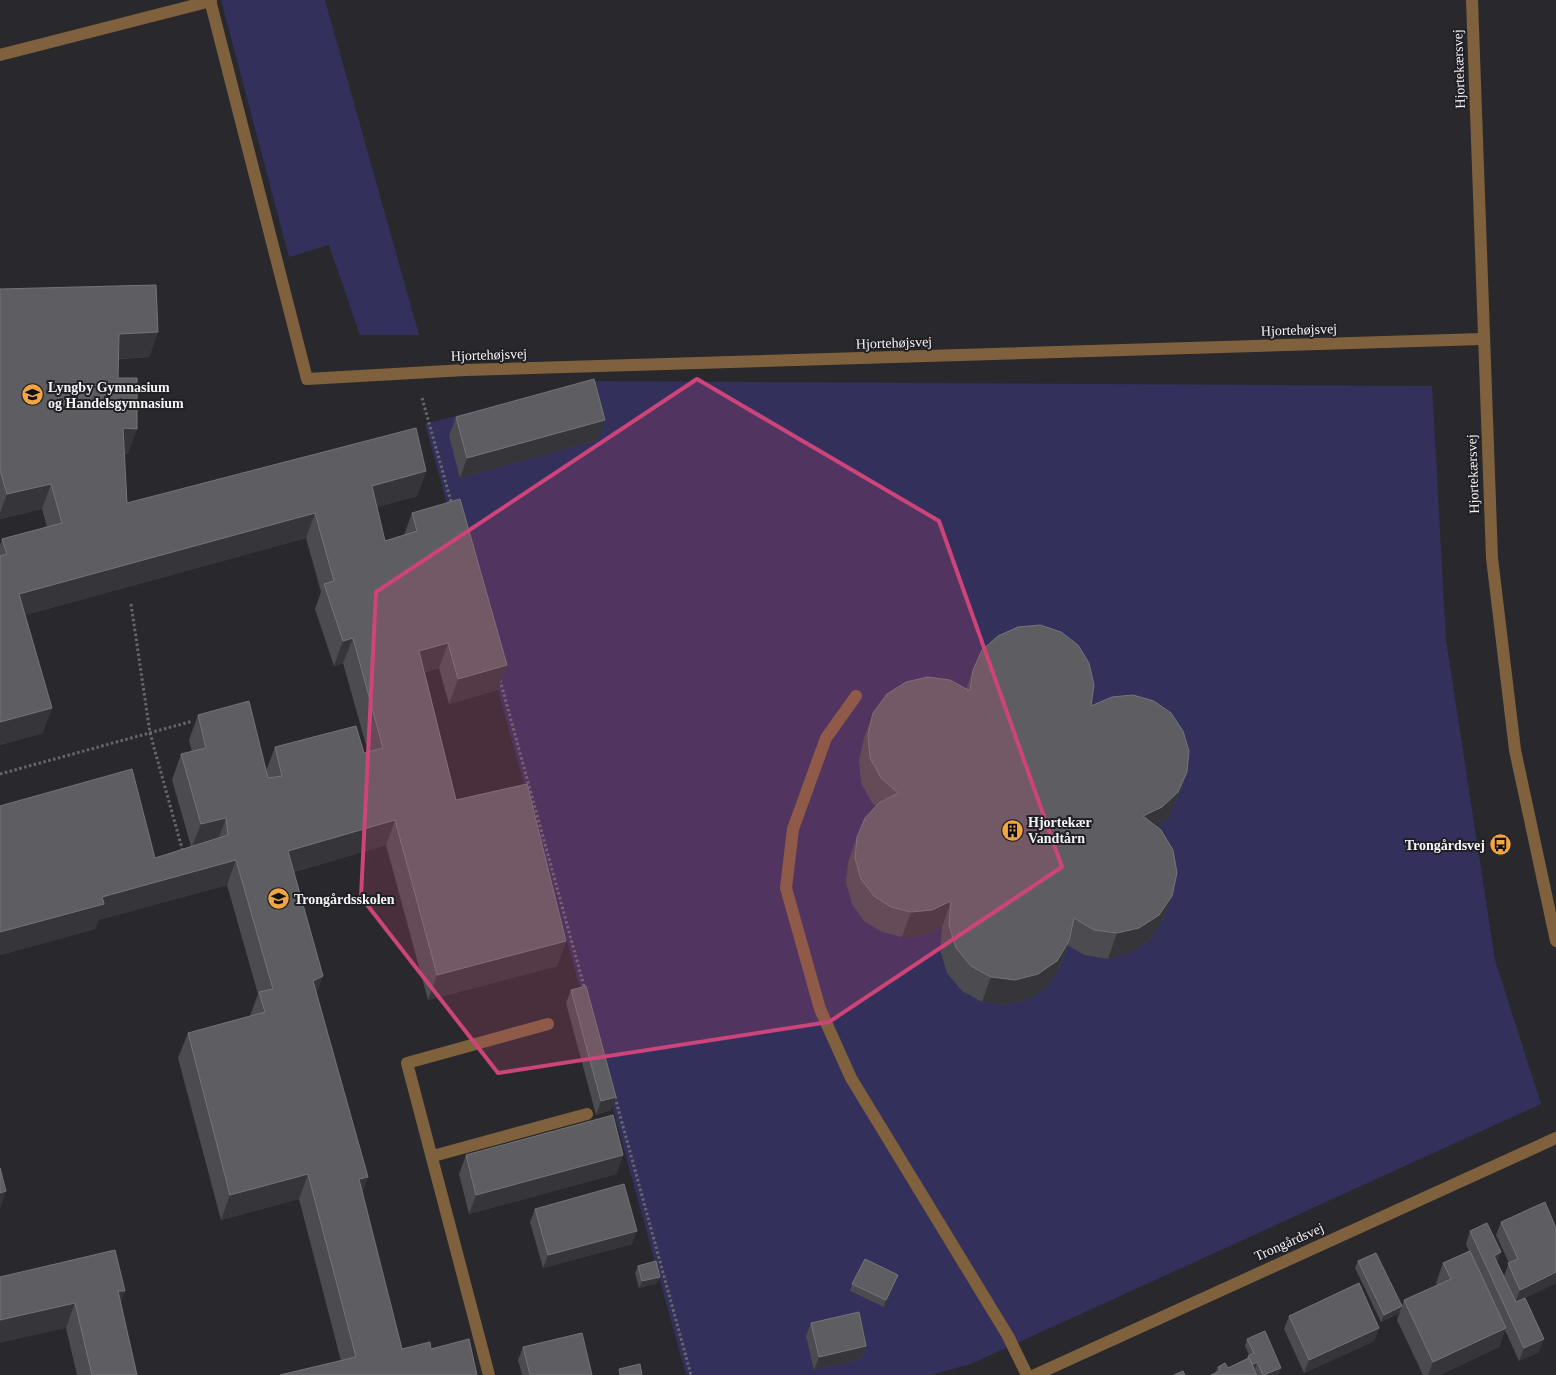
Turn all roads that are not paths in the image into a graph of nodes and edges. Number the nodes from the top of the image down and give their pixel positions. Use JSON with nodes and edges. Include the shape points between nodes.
{"nodes":[{"id":1,"x":1472,"y":0,"type":"edge"},
{"id":2,"x":210,"y":1,"type":"edge"},
{"id":3,"x":0,"y":55,"type":"edge"},
{"id":4,"x":1482,"y":339,"type":"junction"},
{"id":5,"x":856,"y":696,"type":"dead end"},
{"id":6,"x":1556,"y":941,"type":"edge"},
{"id":7,"x":548,"y":1024,"type":"dead end"},
{"id":8,"x":587,"y":1114,"type":"dead end"},
{"id":9,"x":1556,"y":1138,"type":"edge"},
{"id":10,"x":433,"y":1156,"type":"junction"},
{"id":11,"x":489,"y":1375,"type":"edge"},
{"id":12,"x":1027,"y":1375,"type":"edge"},
{"id":13,"x":1035,"y":1375,"type":"edge"}],
"edges":[{"from":1,"to":4,"type":"street","name":"Hjortekærsvej"},
{"from":2,"to":3,"type":"street"},
{"from":2,"to":4,"type":"street","name":"Hjortehøjsvej","via":[[307,379]]},
{"from":4,"to":6,"type":"street","name":"Hjortekærsvej","via":[[1492,558],[1513,740]]},
{"from":5,"to":12,"type":"street","via":[[826,738],[793,829],[786,888],[820,1009],[851,1078],[1008,1336]]},
{"from":7,"to":10,"type":"street","via":[[407,1063]]},
{"from":8,"to":10,"type":"street"},
{"from":9,"to":13,"type":"street","name":"Trongårdsvej"},
{"from":10,"to":11,"type":"street"}]}
